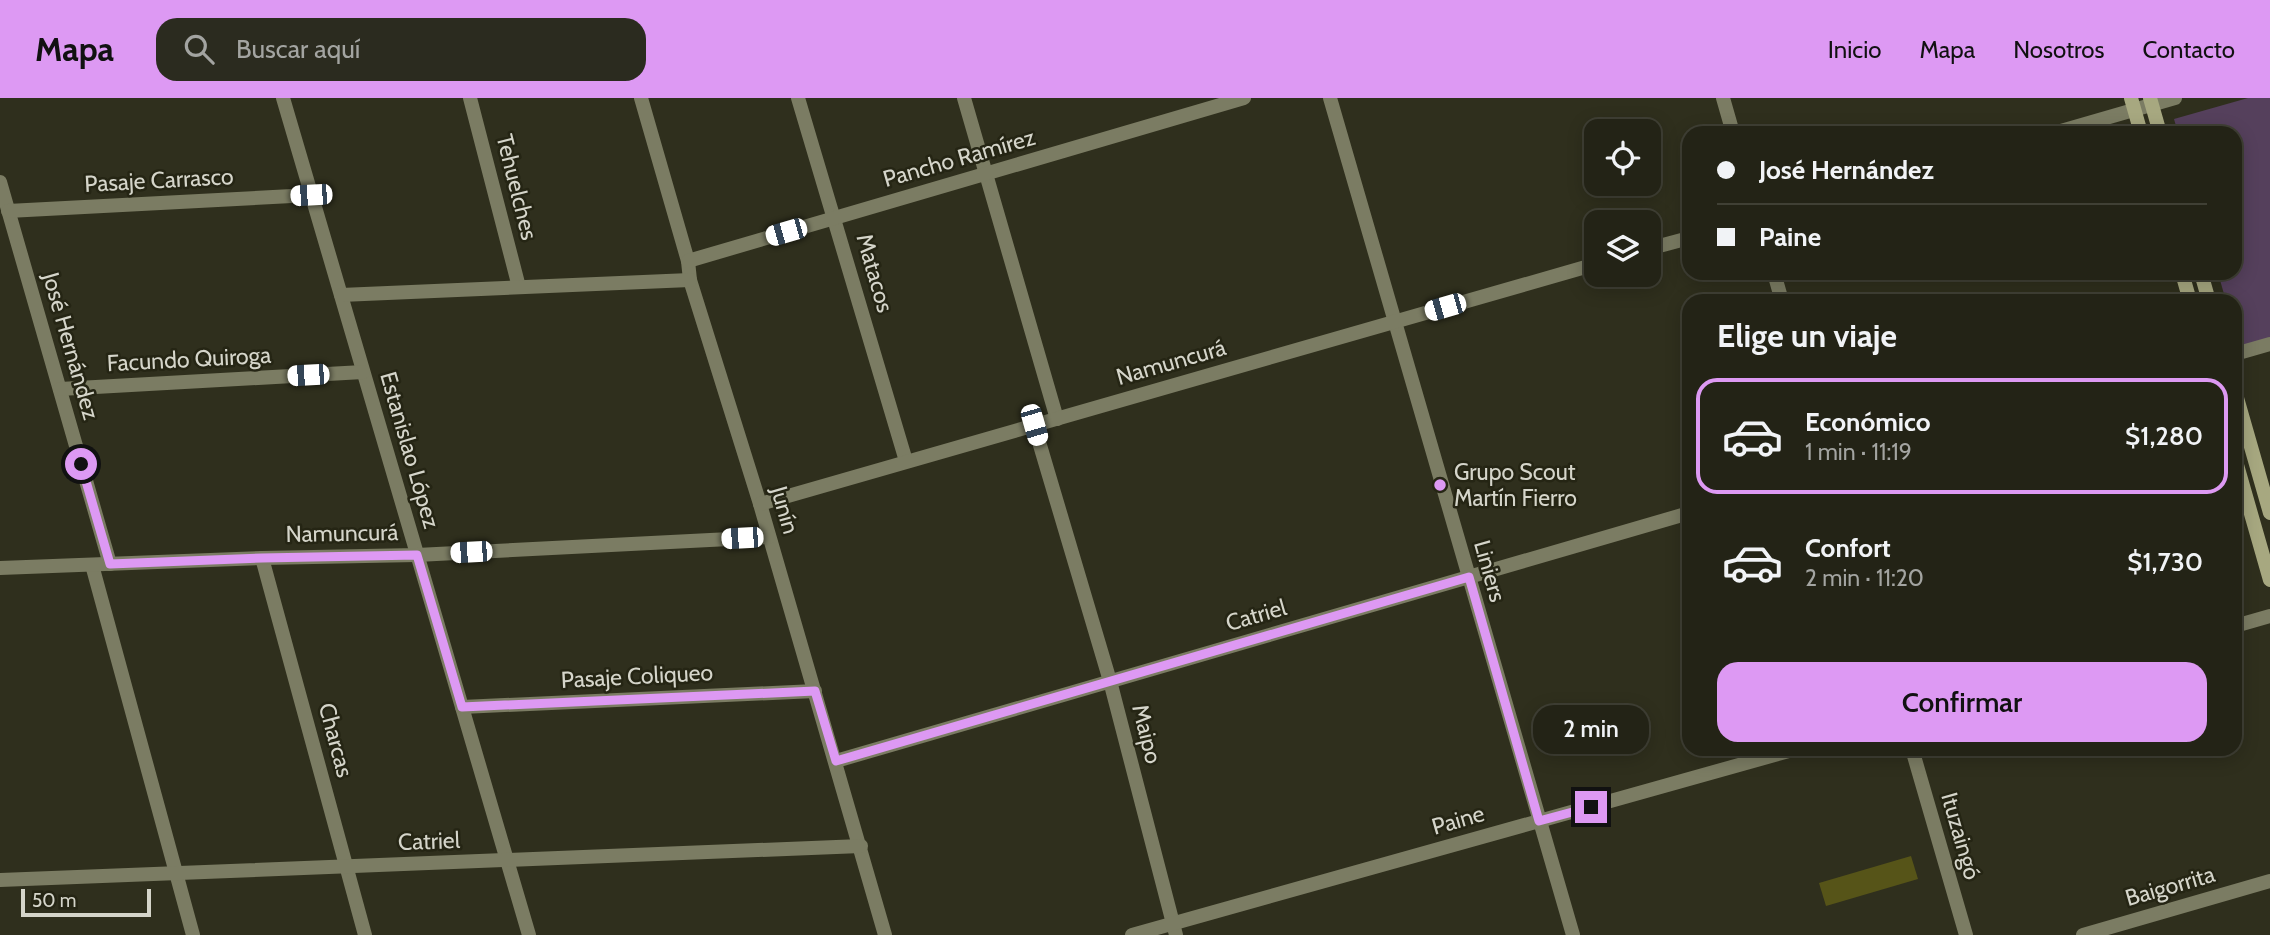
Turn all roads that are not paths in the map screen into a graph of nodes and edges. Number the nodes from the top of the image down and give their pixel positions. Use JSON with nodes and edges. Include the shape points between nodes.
{"nodes":[{"id":1,"x":283,"y":98,"type":"edge"},
{"id":2,"x":470,"y":98,"type":"edge"},
{"id":3,"x":640,"y":98,"type":"edge"},
{"id":4,"x":798,"y":98,"type":"edge"},
{"id":5,"x":964,"y":98,"type":"edge"},
{"id":6,"x":1244,"y":98,"type":"edge"},
{"id":7,"x":1330,"y":98,"type":"edge"},
{"id":8,"x":1723,"y":98,"type":"edge"},
{"id":9,"x":2175,"y":98,"type":"edge"},
{"id":10,"x":2151,"y":101,"type":"edge"},
{"id":11,"x":2133,"y":104,"type":"edge"},
{"id":12,"x":1731,"y":126,"type":"edge"},
{"id":13,"x":2073,"y":126,"type":"edge"},
{"id":14,"x":2139,"y":126,"type":"edge"},
{"id":15,"x":2158,"y":126,"type":"edge"},
{"id":16,"x":986,"y":173,"type":"junction"},
{"id":17,"x":0,"y":182,"type":"edge"},
{"id":18,"x":311,"y":195,"type":"junction"},
{"id":19,"x":8,"y":211,"type":"junction"},
{"id":20,"x":835,"y":218,"type":"junction"},
{"id":21,"x":1682,"y":240,"type":"edge"},
{"id":22,"x":1661,"y":246,"type":"edge"},
{"id":23,"x":688,"y":261,"type":"junction"},
{"id":24,"x":1584,"y":267,"type":"edge"},
{"id":25,"x":690,"y":280,"type":"junction"},
{"id":26,"x":519,"y":288,"type":"junction"},
{"id":27,"x":341,"y":295,"type":"junction"},
{"id":28,"x":1395,"y":322,"type":"junction"},
{"id":29,"x":2270,"y":344,"type":"edge"},
{"id":30,"x":2242,"y":352,"type":"edge"},
{"id":31,"x":363,"y":372,"type":"junction"},
{"id":32,"x":60,"y":389,"type":"junction"},
{"id":33,"x":2242,"y":415,"type":"edge"},
{"id":34,"x":1057,"y":419,"type":"junction"},
{"id":35,"x":1034,"y":425,"type":"junction"},
{"id":36,"x":906,"y":461,"type":"junction"},
{"id":37,"x":2242,"y":482,"type":"edge"},
{"id":38,"x":760,"y":504,"type":"junction"},
{"id":39,"x":2270,"y":513,"type":"edge"},
{"id":40,"x":1682,"y":515,"type":"edge"},
{"id":41,"x":769,"y":537,"type":"junction"},
{"id":42,"x":417,"y":555,"type":"junction"},
{"id":43,"x":262,"y":558,"type":"junction"},
{"id":44,"x":110,"y":564,"type":"junction"},
{"id":45,"x":92,"y":565,"type":"junction"},
{"id":46,"x":0,"y":568,"type":"edge"},
{"id":47,"x":1469,"y":577,"type":"junction"},
{"id":48,"x":2270,"y":580,"type":"edge"},
{"id":49,"x":2270,"y":616,"type":"edge"},
{"id":50,"x":2242,"y":624,"type":"edge"},
{"id":51,"x":1110,"y":681,"type":"junction"},
{"id":52,"x":815,"y":691,"type":"junction"},
{"id":53,"x":462,"y":707,"type":"junction"},
{"id":54,"x":1772,"y":756,"type":"edge"},
{"id":55,"x":1914,"y":756,"type":"edge"},
{"id":56,"x":836,"y":761,"type":"junction"},
{"id":57,"x":1539,"y":821,"type":"junction"},
{"id":58,"x":861,"y":846,"type":"junction"},
{"id":59,"x":507,"y":860,"type":"junction"},
{"id":60,"x":347,"y":867,"type":"junction"},
{"id":61,"x":175,"y":873,"type":"junction"},
{"id":62,"x":0,"y":880,"type":"edge"},
{"id":63,"x":2270,"y":881,"type":"edge"},
{"id":64,"x":1174,"y":929,"type":"edge"},
{"id":65,"x":192,"y":935,"type":"edge"},
{"id":66,"x":365,"y":935,"type":"edge"},
{"id":67,"x":529,"y":935,"type":"edge"},
{"id":68,"x":885,"y":935,"type":"edge"},
{"id":69,"x":1132,"y":935,"type":"edge"},
{"id":70,"x":1573,"y":935,"type":"edge"},
{"id":71,"x":1966,"y":935,"type":"edge"},
{"id":72,"x":2083,"y":935,"type":"edge"}],
"edges":[{"from":1,"to":18,"type":"street","name":"Estanislao López"},
{"from":2,"to":26,"type":"street","name":"Tehuelches"},
{"from":3,"to":23,"type":"street","name":"Junín"},
{"from":4,"to":20,"type":"street","name":"Matacos"},
{"from":5,"to":16,"type":"street"},
{"from":6,"to":16,"type":"street","name":"Pancho Ramírez"},
{"from":7,"to":28,"type":"street","name":"Liniers"},
{"from":8,"to":12,"type":"street"},
{"from":9,"to":10,"type":"street"},
{"from":10,"to":11,"type":"street"},
{"from":10,"to":15,"type":"main road"},
{"from":11,"to":13,"type":"street"},
{"from":11,"to":14,"type":"main road"},
{"from":16,"to":20,"type":"street","name":"Pancho Ramírez"},
{"from":16,"to":34,"type":"street"},
{"from":17,"to":19,"type":"street","name":"José Hernández"},
{"from":18,"to":19,"type":"street","name":"Pasaje Carrasco"},
{"from":18,"to":27,"type":"street","name":"Estanislao López"},
{"from":19,"to":32,"type":"street","name":"José Hernández"},
{"from":20,"to":23,"type":"street","name":"Pancho Ramírez"},
{"from":20,"to":36,"type":"street","name":"Matacos"},
{"from":21,"to":22,"type":"street"},
{"from":23,"to":25,"type":"street","name":"Junín"},
{"from":24,"to":28,"type":"street","name":"Namuncurá"},
{"from":25,"to":26,"type":"street"},
{"from":25,"to":38,"type":"street","name":"Junín"},
{"from":26,"to":27,"type":"street"},
{"from":27,"to":31,"type":"street","name":"Estanislao López"},
{"from":28,"to":34,"type":"street","name":"Namuncurá"},
{"from":28,"to":47,"type":"street","name":"Liniers"},
{"from":29,"to":30,"type":"street"},
{"from":31,"to":32,"type":"street","name":"Facundo Quiroga"},
{"from":31,"to":42,"type":"street","name":"Estanislao López"},
{"from":32,"to":44,"type":"street","name":"José Hernández"},
{"from":33,"to":39,"type":"main road"},
{"from":34,"to":35,"type":"street","name":"Namuncurá"},
{"from":35,"to":36,"type":"street","name":"Namuncurá"},
{"from":35,"to":51,"type":"street","name":"Maipo"},
{"from":36,"to":38,"type":"street","name":"Namuncurá"},
{"from":37,"to":48,"type":"main road"},
{"from":38,"to":41,"type":"street","name":"Junín"},
{"from":40,"to":47,"type":"street","name":"Catriel"},
{"from":41,"to":42,"type":"street","name":"Namuncurá"},
{"from":41,"to":52,"type":"street","name":"Junín"},
{"from":42,"to":43,"type":"street","name":"Namuncurá"},
{"from":42,"to":53,"type":"street","name":"Estanislao López"},
{"from":43,"to":44,"type":"street","name":"Namuncurá"},
{"from":43,"to":60,"type":"street","name":"Charcas"},
{"from":44,"to":45,"type":"street","name":"Namuncurá"},
{"from":45,"to":46,"type":"street","name":"Namuncurá"},
{"from":45,"to":61,"type":"street"},
{"from":47,"to":51,"type":"street","name":"Catriel"},
{"from":47,"to":57,"type":"street","name":"Liniers"},
{"from":49,"to":50,"type":"street"},
{"from":51,"to":56,"type":"street","name":"Catriel"},
{"from":51,"to":64,"type":"street","name":"Maipo"},
{"from":52,"to":53,"type":"street","name":"Pasaje Coliqueo"},
{"from":52,"to":56,"type":"street","name":"Junín"},
{"from":53,"to":59,"type":"street","name":"Estanislao López"},
{"from":54,"to":57,"type":"street","name":"Paine"},
{"from":55,"to":71,"type":"street","name":"Ituzaingó"},
{"from":56,"to":58,"type":"street","name":"Junín"},
{"from":57,"to":64,"type":"street","name":"Paine"},
{"from":57,"to":70,"type":"street","name":"Liniers"},
{"from":58,"to":59,"type":"street","name":"Catriel"},
{"from":58,"to":68,"type":"street","name":"Junín"},
{"from":59,"to":60,"type":"street","name":"Catriel"},
{"from":59,"to":67,"type":"street","name":"Estanislao López"},
{"from":60,"to":61,"type":"street","name":"Catriel"},
{"from":60,"to":66,"type":"street","name":"Charcas"},
{"from":61,"to":62,"type":"street","name":"Catriel"},
{"from":61,"to":65,"type":"street"},
{"from":63,"to":72,"type":"street","name":"Baigorrita"},
{"from":64,"to":69,"type":"street","name":"Paine"}]}
